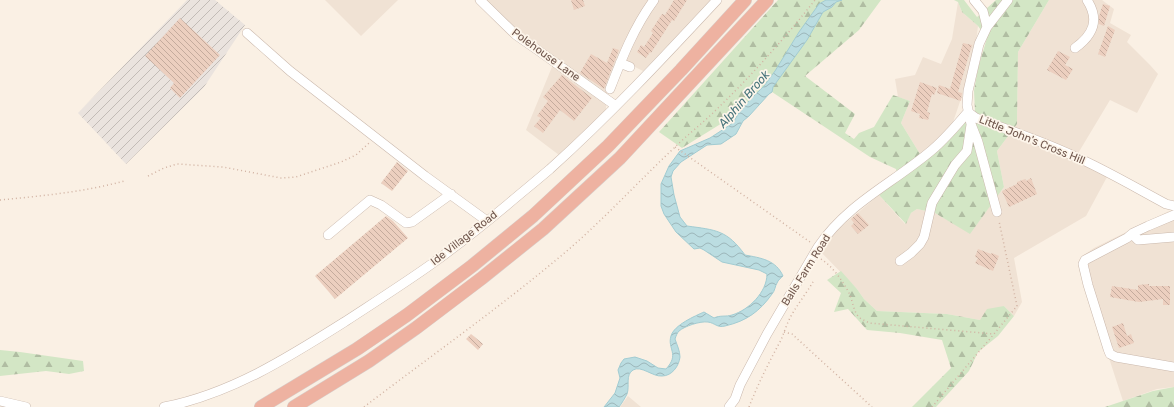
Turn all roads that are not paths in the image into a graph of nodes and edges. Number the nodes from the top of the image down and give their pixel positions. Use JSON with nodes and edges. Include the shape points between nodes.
{"nodes":[{"id":1,"x":480,"y":0,"type":"edge"},
{"id":2,"x":654,"y":0,"type":"edge"},
{"id":3,"x":717,"y":0,"type":"edge"},
{"id":4,"x":745,"y":0,"type":"edge"},
{"id":5,"x":767,"y":0,"type":"edge"},
{"id":6,"x":974,"y":0,"type":"edge"},
{"id":7,"x":1008,"y":0,"type":"edge"},
{"id":8,"x":1087,"y":0,"type":"edge"},
{"id":9,"x":983,"y":11,"type":"junction"},
{"id":10,"x":999,"y":12,"type":"junction"},
{"id":11,"x":987,"y":27,"type":"junction"},
{"id":12,"x":247,"y":33,"type":"dead end"},
{"id":13,"x":1075,"y":48,"type":"dead end"},
{"id":14,"x":620,"y":63,"type":"junction"},
{"id":15,"x":630,"y":67,"type":"dead end"},
{"id":16,"x":610,"y":89,"type":"dead end"},
{"id":17,"x":616,"y":106,"type":"junction"},
{"id":18,"x":968,"y":112,"type":"junction"},
{"id":19,"x":974,"y":121,"type":"junction"},
{"id":20,"x":451,"y":194,"type":"junction"},
{"id":21,"x":1174,"y":206,"type":"edge"},
{"id":22,"x":997,"y":212,"type":"road end"},
{"id":23,"x":1174,"y":215,"type":"edge"},
{"id":24,"x":487,"y":221,"type":"junction"},
{"id":25,"x":1133,"y":233,"type":"junction"},
{"id":26,"x":328,"y":236,"type":"dead end"},
{"id":27,"x":1174,"y":237,"type":"edge"},
{"id":28,"x":900,"y":261,"type":"dead end"},
{"id":29,"x":1174,"y":367,"type":"edge"},
{"id":30,"x":0,"y":401,"type":"edge"},
{"id":31,"x":26,"y":407,"type":"edge"},
{"id":32,"x":164,"y":407,"type":"edge"},
{"id":33,"x":261,"y":407,"type":"edge"},
{"id":34,"x":294,"y":407,"type":"edge"},
{"id":35,"x":729,"y":407,"type":"edge"}],
"edges":[{"from":1,"to":17,"type":"street","name":"Polehouse Lane","via":[[516,35]]},
{"from":2,"to":14,"type":"street"},
{"from":3,"to":17,"type":"street","name":"Ide Village Road"},
{"from":4,"to":33,"type":"highway","via":[[608,146],[533,216],[406,315],[357,349]]},
{"from":5,"to":34,"type":"highway","via":[[620,158],[543,229],[416,328],[369,361]]},
{"from":6,"to":9,"type":"street"},
{"from":7,"to":10,"type":"street","name":"Little John's Cross Hill"},
{"from":8,"to":13,"type":"street","via":[[1092,7],[1094,24],[1091,32]]},
{"from":9,"to":10,"type":"street"},
{"from":9,"to":11,"type":"street"},
{"from":10,"to":11,"type":"street","name":"Little John's Cross Hill"},
{"from":11,"to":18,"type":"street","name":"Little John's Cross Hill","via":[[979,44],[968,92]]},
{"from":12,"to":20,"type":"street","via":[[290,71]]},
{"from":14,"to":15,"type":"street"},
{"from":14,"to":16,"type":"street"},
{"from":17,"to":24,"type":"street","name":"Ide Village Road","via":[[549,170]]},
{"from":18,"to":19,"type":"street","name":"Little John's Cross Hill"},
{"from":18,"to":35,"type":"street","name":"Balls Farm Road","via":[[932,150],[858,204],[826,236],[767,334]]},
{"from":19,"to":21,"type":"street","name":"Little John's Cross Hill","via":[[1074,155]]},
{"from":19,"to":22,"type":"street"},
{"from":19,"to":28,"type":"street","via":[[967,151],[932,204],[924,237],[911,253]]},
{"from":20,"to":24,"type":"street"},
{"from":20,"to":26,"type":"street","via":[[412,222],[406,223],[370,200]]},
{"from":23,"to":25,"type":"street"},
{"from":24,"to":32,"type":"street","name":"Ide Village Road","via":[[435,262],[298,352],[222,390]]},
{"from":25,"to":27,"type":"street","via":[[1138,240]]},
{"from":25,"to":29,"type":"street","via":[[1085,260],[1083,264],[1088,285],[1110,354]]},
{"from":30,"to":31,"type":"street"}]}
